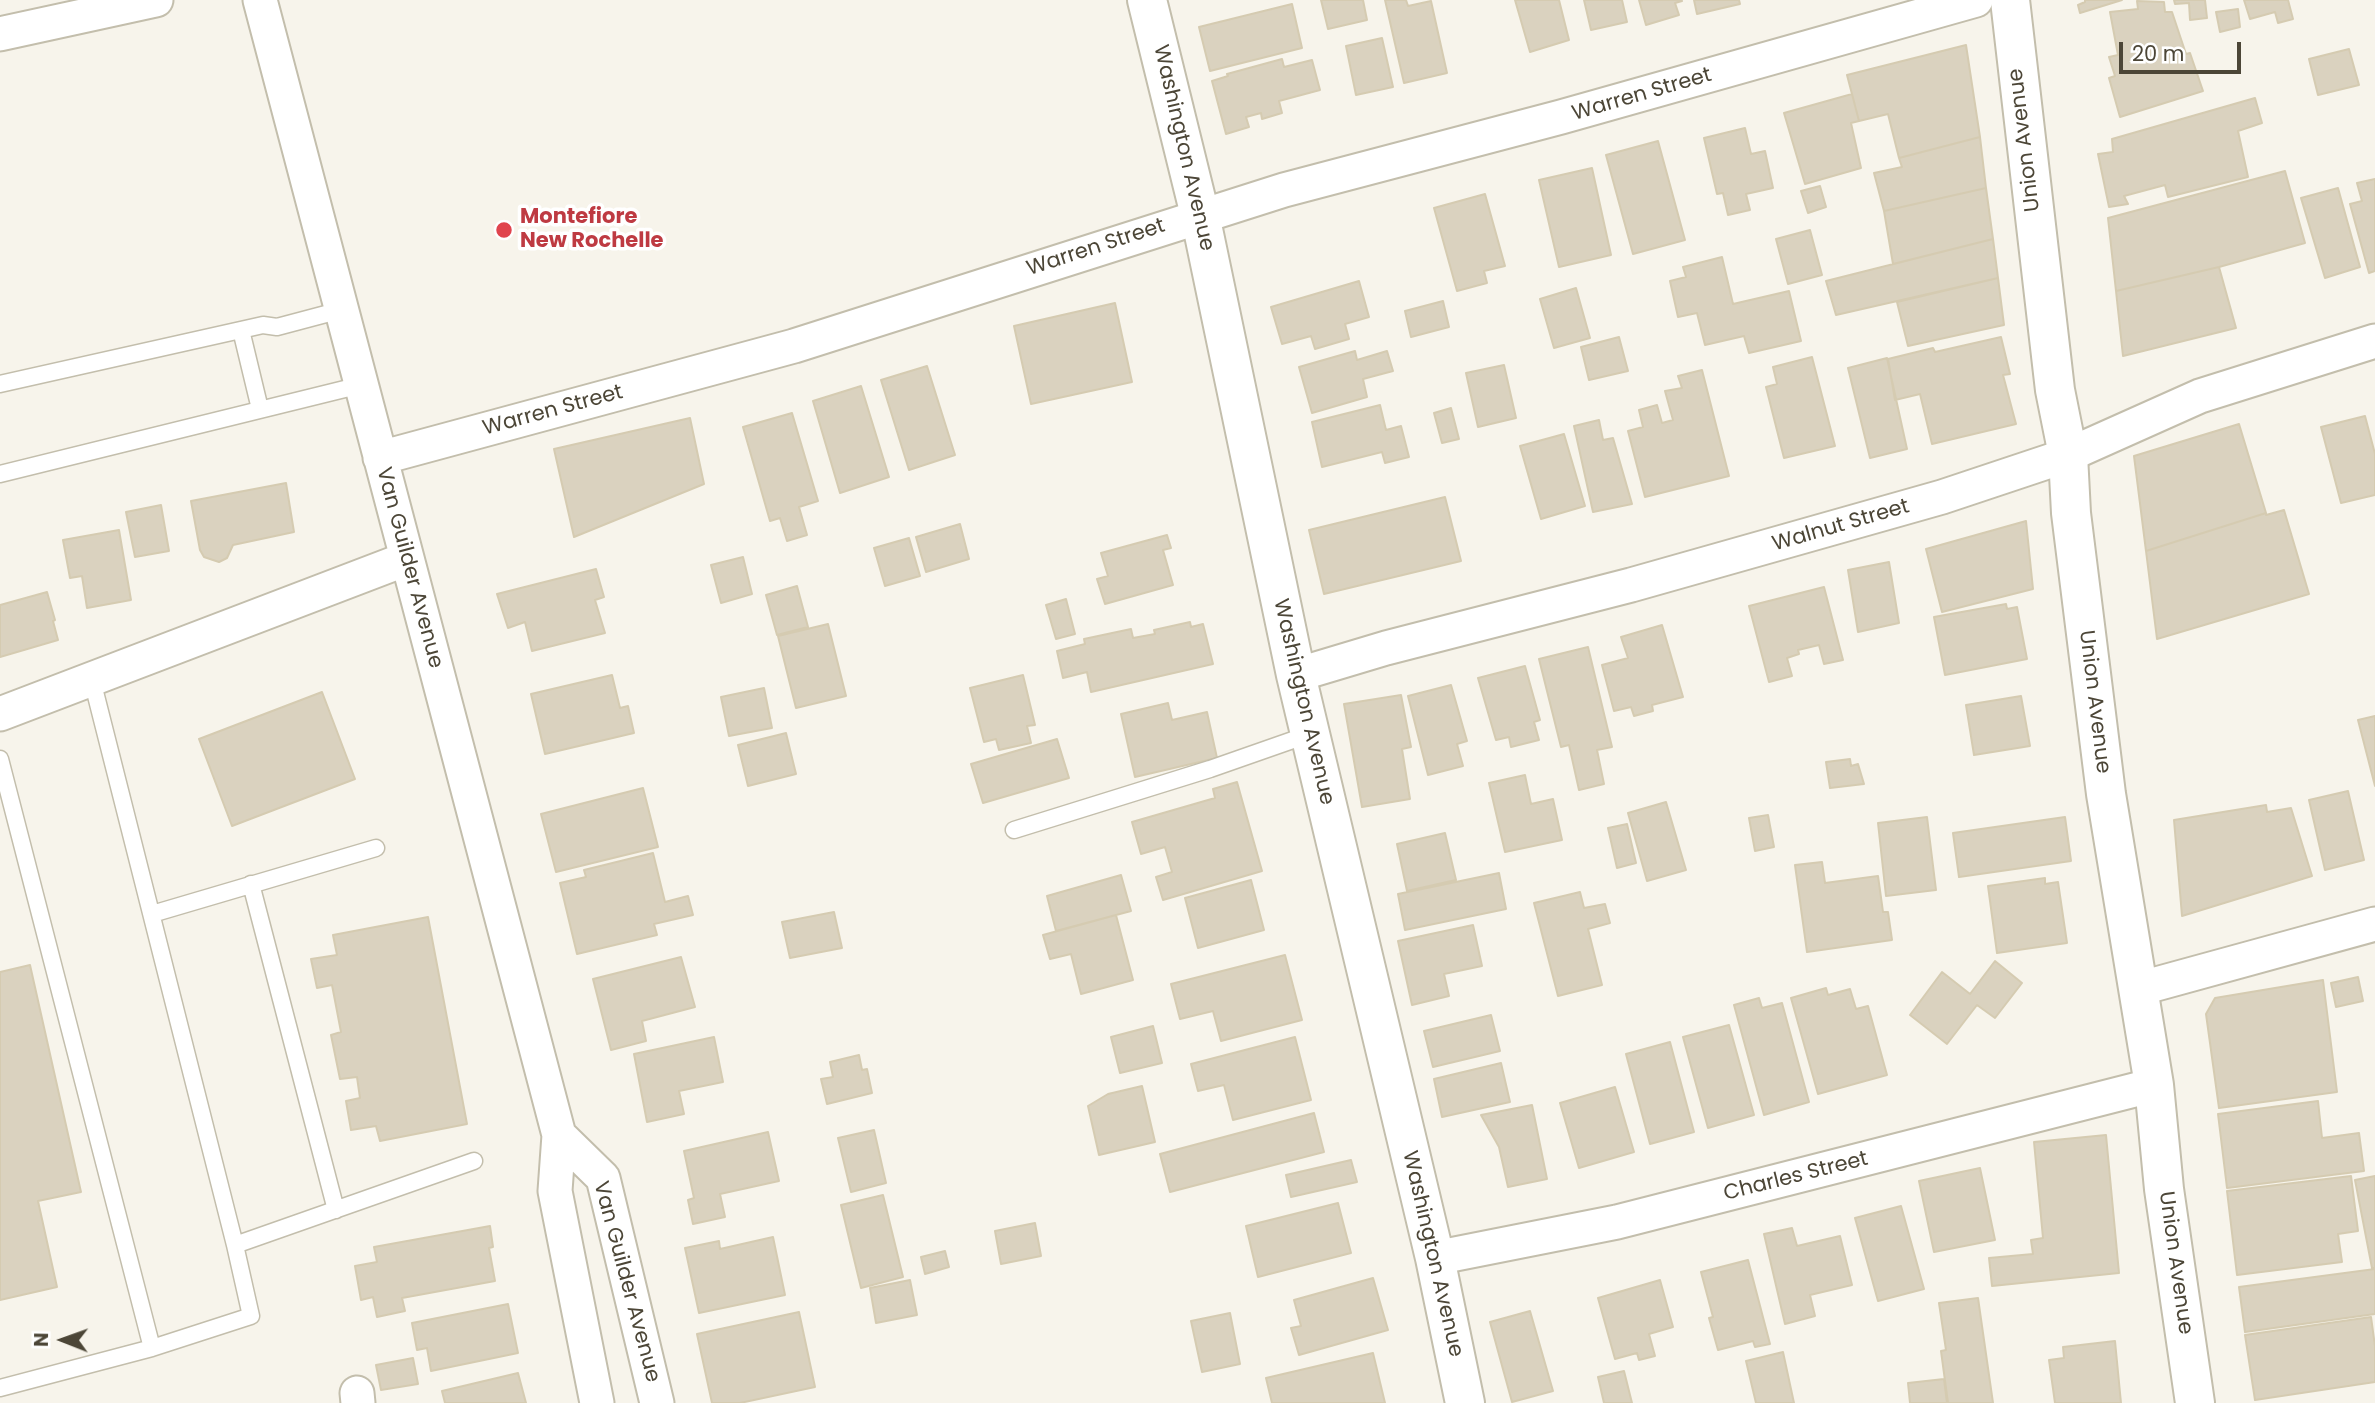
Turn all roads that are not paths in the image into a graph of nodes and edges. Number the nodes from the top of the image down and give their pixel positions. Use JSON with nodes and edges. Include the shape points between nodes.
{"nodes":[{"id":1,"x":156,"y":0,"type":"edge"},
{"id":2,"x":260,"y":0,"type":"edge"},
{"id":3,"x":1147,"y":0,"type":"edge"},
{"id":4,"x":1976,"y":0,"type":"edge"},
{"id":5,"x":2010,"y":0,"type":"edge"},
{"id":6,"x":0,"y":34,"type":"edge"},
{"id":7,"x":1200,"y":215,"type":"junction"},
{"id":8,"x":341,"y":310,"type":"junction"},
{"id":9,"x":241,"y":330,"type":"junction"},
{"id":10,"x":2375,"y":341,"type":"edge"},
{"id":11,"x":0,"y":384,"type":"edge"},
{"id":12,"x":361,"y":385,"type":"junction"},
{"id":13,"x":260,"y":409,"type":"junction"},
{"id":14,"x":2068,"y":455,"type":"junction"},
{"id":15,"x":380,"y":458,"type":"junction"},
{"id":16,"x":0,"y":474,"type":"edge"},
{"id":17,"x":406,"y":559,"type":"junction"},
{"id":18,"x":1296,"y":675,"type":"junction"},
{"id":19,"x":92,"y":680,"type":"junction"},
{"id":20,"x":0,"y":714,"type":"edge"},
{"id":21,"x":1310,"y":734,"type":"junction"},
{"id":22,"x":0,"y":759,"type":"edge"},
{"id":23,"x":1014,"y":830,"type":"dead end"},
{"id":24,"x":376,"y":848,"type":"dead end"},
{"id":25,"x":251,"y":884,"type":"junction"},
{"id":26,"x":152,"y":914,"type":"junction"},
{"id":27,"x":2375,"y":924,"type":"edge"},
{"id":28,"x":2138,"y":989,"type":"junction"},
{"id":29,"x":2154,"y":1085,"type":"junction"},
{"id":30,"x":559,"y":1135,"type":"junction"},
{"id":31,"x":474,"y":1161,"type":"dead end"},
{"id":32,"x":336,"y":1210,"type":"junction"},
{"id":33,"x":235,"y":1245,"type":"junction"},
{"id":34,"x":1434,"y":1258,"type":"junction"},
{"id":35,"x":152,"y":1348,"type":"junction"},
{"id":36,"x":0,"y":1388,"type":"edge"},
{"id":37,"x":597,"y":1403,"type":"edge"},
{"id":38,"x":657,"y":1403,"type":"edge"},
{"id":39,"x":1465,"y":1403,"type":"edge"},
{"id":40,"x":2195,"y":1403,"type":"edge"}],
"edges":[{"from":1,"to":6,"type":"street"},
{"from":2,"to":8,"type":"street","name":"Van Guilder Avenue"},
{"from":3,"to":7,"type":"street","name":"Washington Avenue"},
{"from":4,"to":7,"type":"street","name":"Warren Street"},
{"from":5,"to":14,"type":"street","name":"Union Avenue","via":[[2054,390]]},
{"from":7,"to":15,"type":"street","name":"Warren Street","via":[[794,345]]},
{"from":7,"to":18,"type":"street","name":"Washington Avenue"},
{"from":8,"to":9,"type":"lane","via":[[277,327]]},
{"from":8,"to":12,"type":"street","name":"Van Guilder Avenue"},
{"from":9,"to":11,"type":"lane"},
{"from":9,"to":13,"type":"lane"},
{"from":10,"to":14,"type":"street","name":"Walnut Street","via":[[2200,396]]},
{"from":12,"to":13,"type":"lane"},
{"from":12,"to":15,"type":"street","name":"Van Guilder Avenue"},
{"from":13,"to":16,"type":"lane"},
{"from":14,"to":18,"type":"street","name":"Walnut Street","via":[[1942,497]]},
{"from":14,"to":28,"type":"street","name":"Union Avenue","via":[[2106,793]]},
{"from":15,"to":17,"type":"street","name":"Van Guilder Avenue"},
{"from":17,"to":19,"type":"street"},
{"from":17,"to":30,"type":"street","name":"Van Guilder Avenue"},
{"from":18,"to":21,"type":"street","name":"Washington Avenue"},
{"from":19,"to":20,"type":"street"},
{"from":19,"to":26,"type":"lane"},
{"from":21,"to":23,"type":"lane"},
{"from":21,"to":34,"type":"street","name":"Washington Avenue"},
{"from":22,"to":35,"type":"lane"},
{"from":24,"to":25,"type":"lane"},
{"from":25,"to":26,"type":"lane"},
{"from":25,"to":32,"type":"lane"},
{"from":26,"to":33,"type":"lane"},
{"from":27,"to":28,"type":"street"},
{"from":28,"to":29,"type":"street","name":"Union Avenue"},
{"from":29,"to":34,"type":"street","name":"Charles Street","via":[[1617,1222]]},
{"from":29,"to":40,"type":"street","name":"Union Avenue"},
{"from":30,"to":37,"type":"street","name":"Van Guilder Avenue","via":[[555,1191]]},
{"from":30,"to":38,"type":"street","name":"Van Guilder Avenue","via":[[603,1178]]},
{"from":31,"to":32,"type":"lane"},
{"from":32,"to":33,"type":"lane"},
{"from":33,"to":35,"type":"lane","via":[[251,1316]]},
{"from":34,"to":39,"type":"street","name":"Washington Avenue"},
{"from":35,"to":36,"type":"lane"}]}
